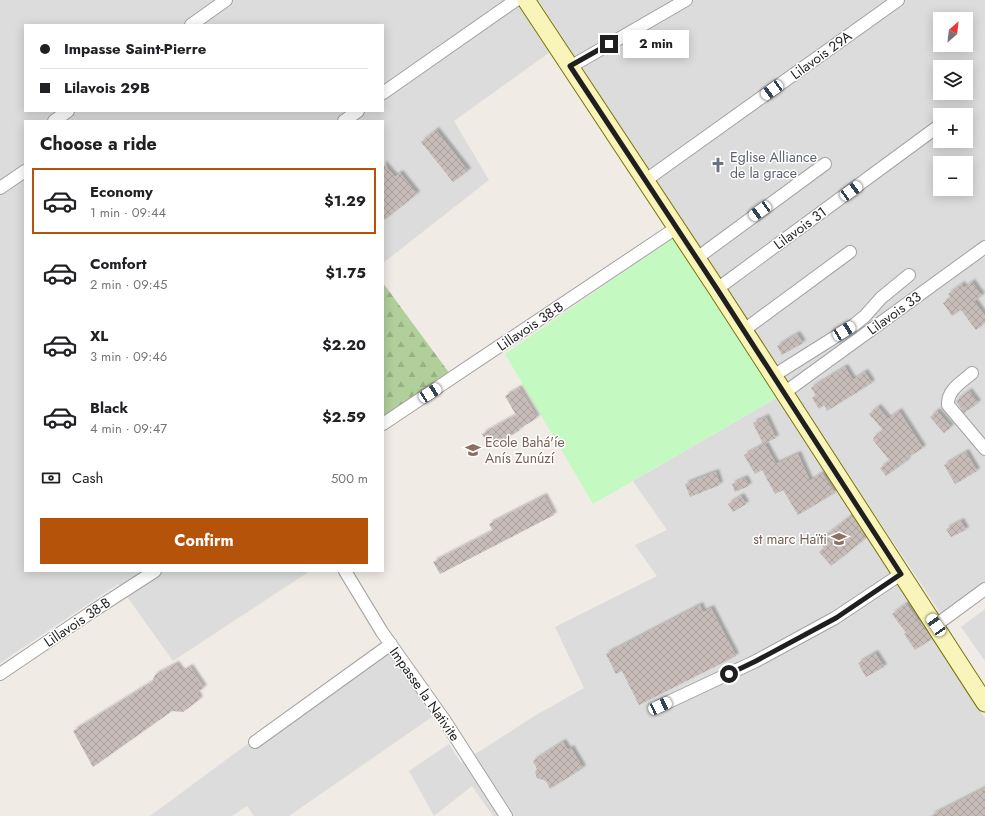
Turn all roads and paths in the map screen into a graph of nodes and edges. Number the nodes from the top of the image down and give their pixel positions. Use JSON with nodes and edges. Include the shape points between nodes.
{"nodes":[{"id":1,"x":226,"y":0,"type":"edge"},
{"id":2,"x":516,"y":0,"type":"edge"},
{"id":3,"x":526,"y":0,"type":"edge"},
{"id":4,"x":686,"y":0,"type":"edge"},
{"id":5,"x":898,"y":0,"type":"edge"},
{"id":6,"x":192,"y":24,"type":"edge"},
{"id":7,"x":570,"y":66,"type":"junction"},
{"id":8,"x":384,"y":93,"type":"edge"},
{"id":9,"x":67,"y":112,"type":"edge"},
{"id":10,"x":357,"y":112,"type":"edge"},
{"id":11,"x":55,"y":120,"type":"edge"},
{"id":12,"x":345,"y":120,"type":"edge"},
{"id":13,"x":933,"y":130,"type":"edge"},
{"id":14,"x":825,"y":164,"type":"dead end"},
{"id":15,"x":24,"y":172,"type":"edge"},
{"id":16,"x":646,"y":180,"type":"junction"},
{"id":17,"x":0,"y":188,"type":"edge"},
{"id":18,"x":676,"y":228,"type":"junction"},
{"id":19,"x":985,"y":247,"type":"edge"},
{"id":20,"x":850,"y":252,"type":"dead end"},
{"id":21,"x":696,"y":258,"type":"junction"},
{"id":22,"x":910,"y":275,"type":"dead end"},
{"id":23,"x":717,"y":289,"type":"junction"},
{"id":24,"x":744,"y":330,"type":"junction"},
{"id":25,"x":972,"y":373,"type":"dead end"},
{"id":26,"x":773,"y":376,"type":"junction"},
{"id":27,"x":784,"y":393,"type":"junction"},
{"id":28,"x":384,"y":423,"type":"edge"},
{"id":29,"x":985,"y":449,"type":"edge"},
{"id":30,"x":153,"y":572,"type":"edge"},
{"id":31,"x":346,"y":572,"type":"edge"},
{"id":32,"x":901,"y":574,"type":"junction"},
{"id":33,"x":985,"y":589,"type":"edge"},
{"id":34,"x":936,"y":625,"type":"junction"},
{"id":35,"x":391,"y":644,"type":"junction"},
{"id":36,"x":0,"y":674,"type":"edge"},
{"id":37,"x":985,"y":703,"type":"edge"},
{"id":38,"x":660,"y":706,"type":"dead end"},
{"id":39,"x":255,"y":742,"type":"dead end"},
{"id":40,"x":506,"y":816,"type":"edge"}],
"edges":[{"from":1,"to":6,"type":"street"},
{"from":2,"to":8,"type":"street"},
{"from":3,"to":7,"type":"main road"},
{"from":4,"to":7,"type":"street"},
{"from":5,"to":16,"type":"street","name":"Lilavois 29A"},
{"from":7,"to":16,"type":"main road"},
{"from":9,"to":11,"type":"street"},
{"from":10,"to":12,"type":"street"},
{"from":13,"to":23,"type":"street","name":"Lilavois 31"},
{"from":14,"to":21,"type":"street"},
{"from":15,"to":17,"type":"street"},
{"from":16,"to":18,"type":"main road"},
{"from":18,"to":21,"type":"main road"},
{"from":18,"to":28,"type":"street","name":"Lillavois 38-B"},
{"from":19,"to":27,"type":"street","name":"Lilavois 33"},
{"from":20,"to":24,"type":"street"},
{"from":21,"to":23,"type":"main road"},
{"from":22,"to":26,"type":"street","via":[[881,298],[854,325]]},
{"from":23,"to":24,"type":"main road"},
{"from":24,"to":26,"type":"main road"},
{"from":25,"to":29,"type":"street","via":[[951,392],[948,405]]},
{"from":26,"to":27,"type":"main road"},
{"from":27,"to":32,"type":"main road"},
{"from":30,"to":36,"type":"street","name":"Lillavois 38-B"},
{"from":31,"to":35,"type":"street","name":"Impasse la Nativite"},
{"from":32,"to":34,"type":"main road"},
{"from":32,"to":38,"type":"street","via":[[836,618],[756,661]]},
{"from":33,"to":34,"type":"street"},
{"from":34,"to":37,"type":"main road"},
{"from":35,"to":39,"type":"street"},
{"from":35,"to":40,"type":"street","name":"Impasse la Nativite","via":[[445,721]]}]}
